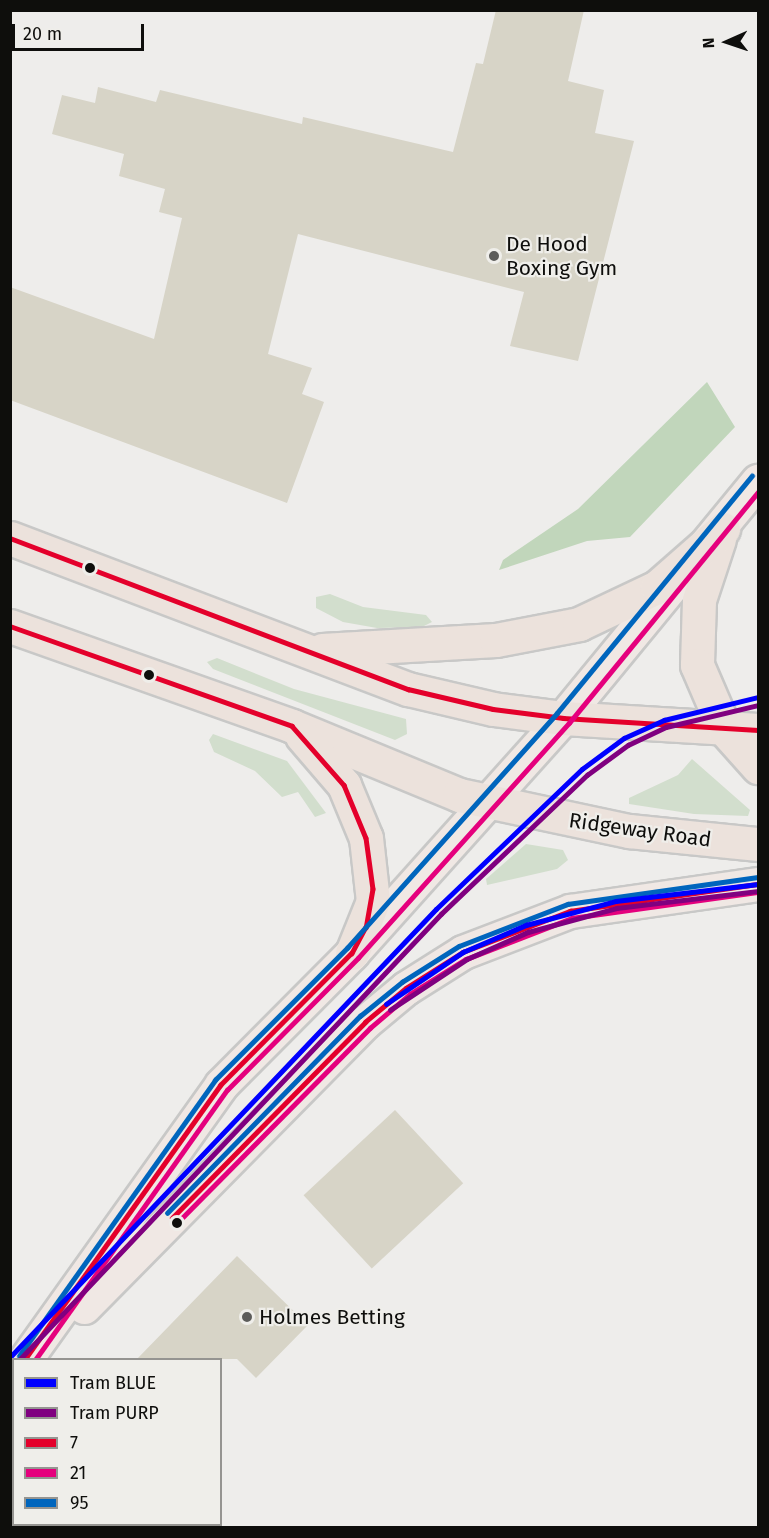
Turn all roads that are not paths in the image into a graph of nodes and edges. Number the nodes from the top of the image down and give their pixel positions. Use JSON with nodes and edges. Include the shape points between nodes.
{"nodes":[{"id":1,"x":759,"y":481,"type":"edge"},
{"id":2,"x":723,"y":529,"type":"junction"},
{"id":3,"x":10,"y":538,"type":"edge"},
{"id":4,"x":10,"y":626,"type":"edge"},
{"id":5,"x":310,"y":651,"type":"junction"},
{"id":6,"x":563,"y":718,"type":"junction"},
{"id":7,"x":292,"y":726,"type":"junction"},
{"id":8,"x":726,"y":730,"type":"junction"},
{"id":9,"x":759,"y":730,"type":"edge"},
{"id":10,"x":759,"y":767,"type":"edge"},
{"id":11,"x":487,"y":802,"type":"junction"},
{"id":12,"x":759,"y":844,"type":"edge"},
{"id":13,"x":759,"y":884,"type":"edge"},
{"id":14,"x":352,"y":953,"type":"junction"},
{"id":15,"x":27,"y":1358,"type":"edge"},
{"id":16,"x":34,"y":1358,"type":"edge"}],
"edges":[{"from":1,"to":2,"type":"main road"},
{"from":2,"to":5,"type":"highway","via":[[657,587],[579,624],[496,640]]},
{"from":2,"to":6,"type":"main road"},
{"from":2,"to":8,"type":"highway","via":[[704,579],[696,620],[697,665]]},
{"from":3,"to":5,"type":"highway"},
{"from":4,"to":7,"type":"highway","name":"Ridgeway Road"},
{"from":5,"to":6,"type":"highway","via":[[408,688],[494,709]]},
{"from":6,"to":8,"type":"highway"},
{"from":6,"to":11,"type":"main road"},
{"from":7,"to":11,"type":"highway","name":"Ridgeway Road","via":[[415,778]]},
{"from":7,"to":14,"type":"highway","via":[[345,785],[366,838],[373,901]]},
{"from":8,"to":9,"type":"highway"},
{"from":8,"to":10,"type":"highway"},
{"from":11,"to":12,"type":"highway","name":"Ridgeway Road","via":[[628,831]]},
{"from":11,"to":14,"type":"main road"},
{"from":13,"to":16,"type":"main road","via":[[570,911],[489,939],[406,988],[365,1022]]},
{"from":14,"to":15,"type":"main road","via":[[221,1085]]}]}
